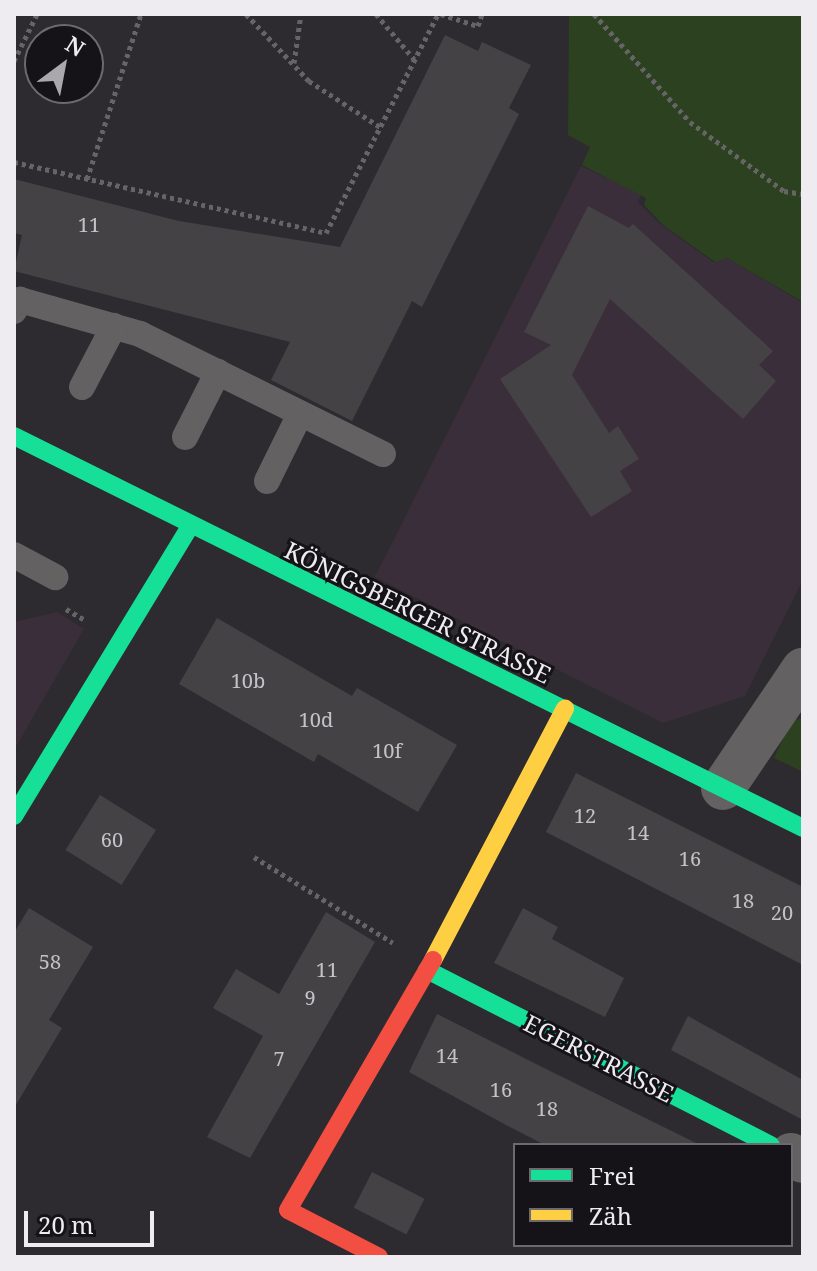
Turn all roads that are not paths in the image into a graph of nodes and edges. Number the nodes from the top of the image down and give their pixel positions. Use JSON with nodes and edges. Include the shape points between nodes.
{"nodes":[{"id":1,"x":14,"y":311,"type":"edge"},
{"id":2,"x":114,"y":326,"type":"junction"},
{"id":3,"x":218,"y":372,"type":"junction"},
{"id":4,"x":82,"y":387,"type":"dead end"},
{"id":5,"x":300,"y":414,"type":"junction"},
{"id":6,"x":14,"y":436,"type":"edge"},
{"id":7,"x":185,"y":437,"type":"dead end"},
{"id":8,"x":383,"y":454,"type":"dead end"},
{"id":9,"x":267,"y":481,"type":"dead end"},
{"id":10,"x":190,"y":527,"type":"junction"},
{"id":11,"x":14,"y":555,"type":"edge"},
{"id":12,"x":55,"y":577,"type":"dead end"},
{"id":13,"x":803,"y":670,"type":"edge"},
{"id":14,"x":565,"y":709,"type":"junction"},
{"id":15,"x":723,"y":788,"type":"junction"},
{"id":16,"x":14,"y":816,"type":"edge"},
{"id":17,"x":803,"y":828,"type":"edge"},
{"id":18,"x":429,"y":968,"type":"junction"},
{"id":19,"x":767,"y":1143,"type":"edge"},
{"id":20,"x":379,"y":1257,"type":"edge"}],
"edges":[{"from":1,"to":2,"type":"lane","via":[[20,300]]},
{"from":2,"to":3,"type":"lane"},
{"from":2,"to":4,"type":"lane"},
{"from":3,"to":5,"type":"lane"},
{"from":3,"to":7,"type":"lane"},
{"from":5,"to":8,"type":"lane"},
{"from":5,"to":9,"type":"lane"},
{"from":6,"to":10,"type":"street","name":"KÖNIGSBERGER STRASSE"},
{"from":10,"to":14,"type":"street","name":"KÖNIGSBERGER STRASSE"},
{"from":10,"to":16,"type":"street"},
{"from":11,"to":12,"type":"lane"},
{"from":13,"to":15,"type":"street"},
{"from":14,"to":15,"type":"street","name":"KÖNIGSBERGER STRASSE"},
{"from":14,"to":18,"type":"street"},
{"from":15,"to":17,"type":"street","name":"KÖNIGSBERGER STRASSE"},
{"from":18,"to":19,"type":"street","name":"EGERSTRASSE"},
{"from":18,"to":20,"type":"street","via":[[288,1210]]}]}
